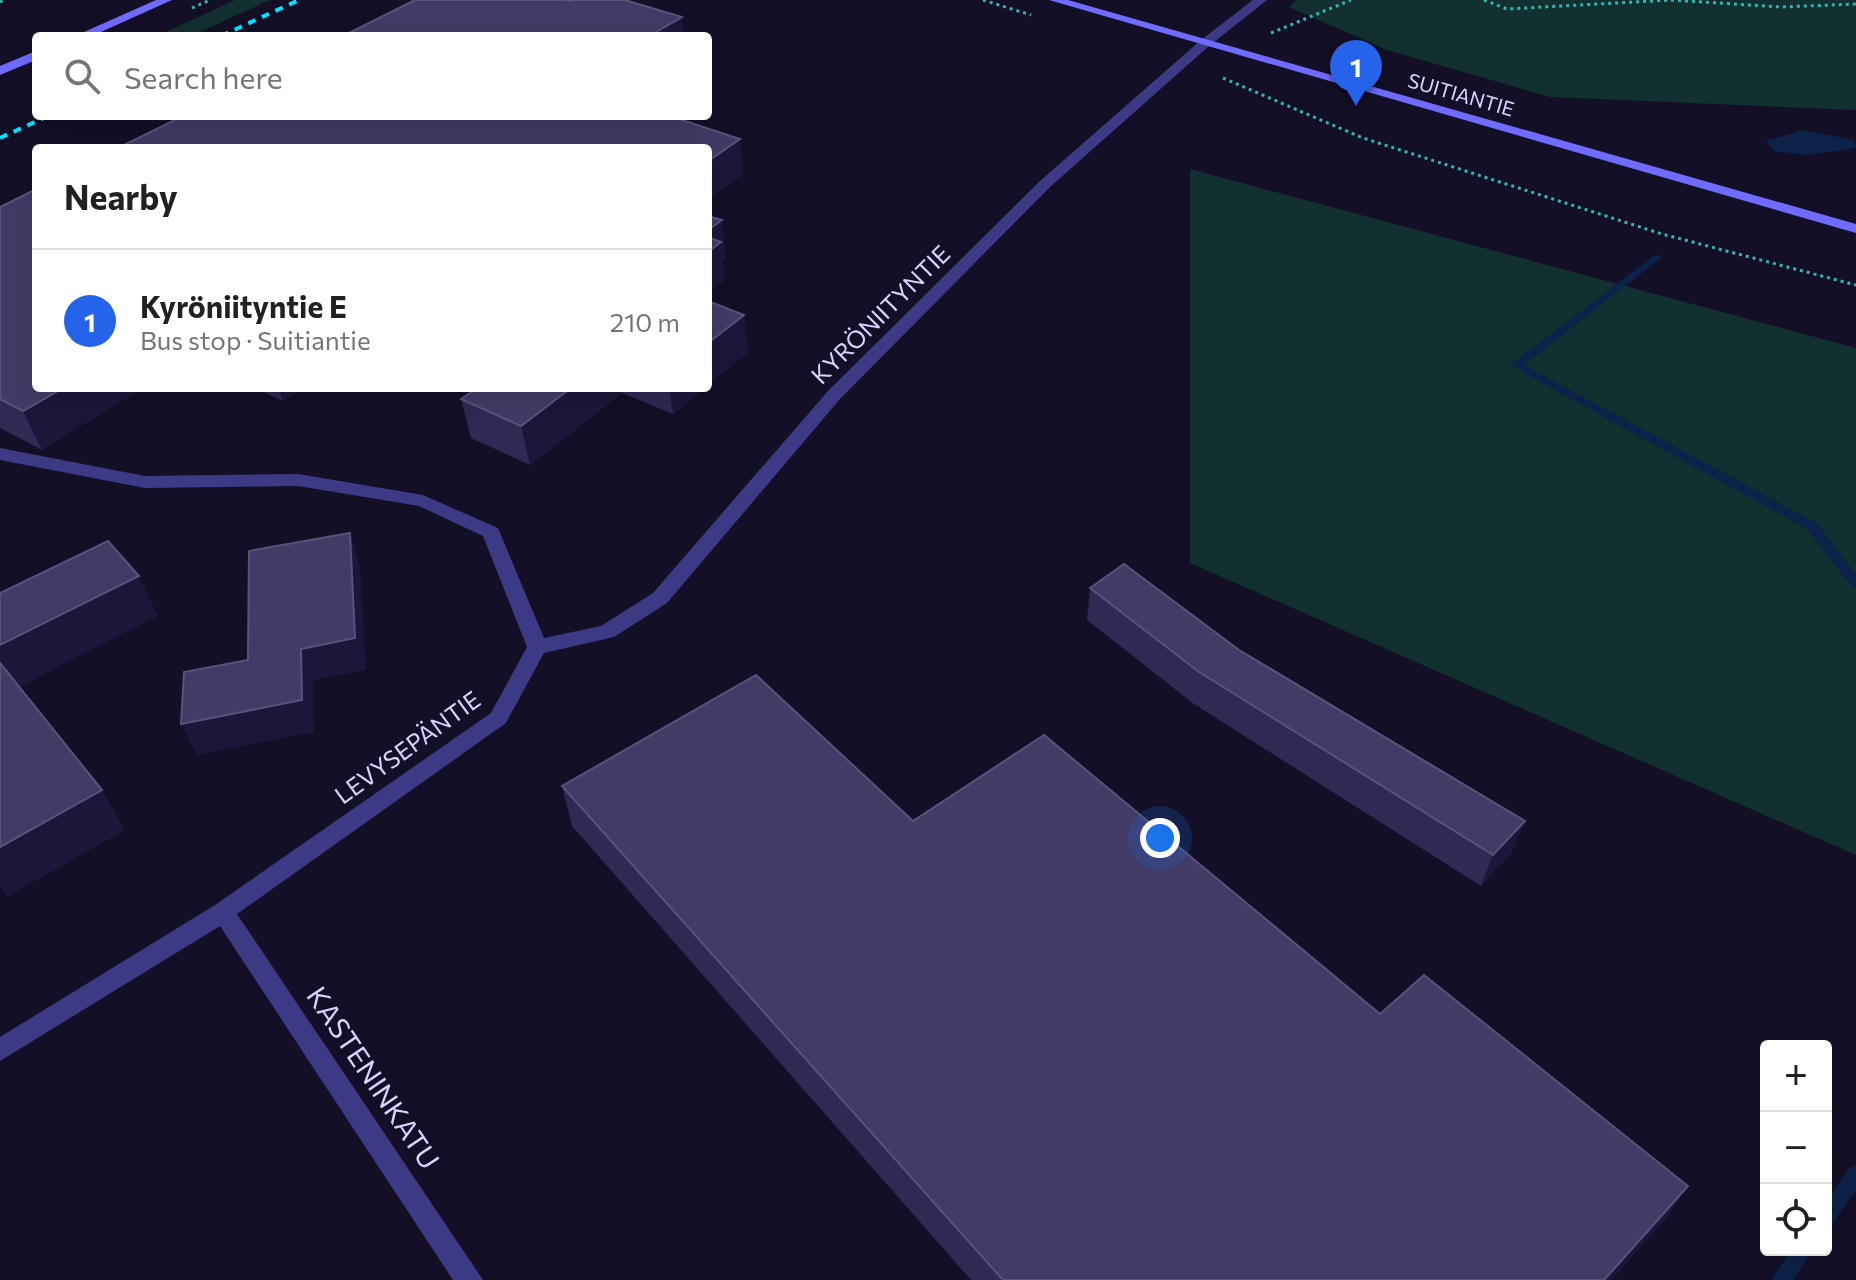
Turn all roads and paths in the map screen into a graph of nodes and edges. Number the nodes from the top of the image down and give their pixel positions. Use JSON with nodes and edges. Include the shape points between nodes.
{"nodes":[{"id":1,"x":166,"y":0,"type":"edge"},
{"id":2,"x":983,"y":0,"type":"edge"},
{"id":3,"x":1055,"y":0,"type":"edge"},
{"id":4,"x":1261,"y":0,"type":"edge"},
{"id":5,"x":1351,"y":0,"type":"edge"},
{"id":6,"x":1484,"y":0,"type":"edge"},
{"id":7,"x":1856,"y":4,"type":"edge"},
{"id":8,"x":1044,"y":19,"type":"dead end"},
{"id":9,"x":90,"y":32,"type":"edge"},
{"id":10,"x":1268,"y":35,"type":"dead end"},
{"id":11,"x":1205,"y":43,"type":"junction"},
{"id":12,"x":32,"y":57,"type":"edge"},
{"id":13,"x":1184,"y":61,"type":"junction"},
{"id":14,"x":0,"y":71,"type":"edge"},
{"id":15,"x":1856,"y":229,"type":"edge"},
{"id":16,"x":1856,"y":285,"type":"edge"},
{"id":17,"x":0,"y":454,"type":"edge"},
{"id":18,"x":537,"y":647,"type":"junction"},
{"id":19,"x":223,"y":912,"type":"junction"},
{"id":20,"x":0,"y":1050,"type":"edge"},
{"id":21,"x":469,"y":1280,"type":"edge"}],
"edges":[{"from":1,"to":9,"type":"main road"},
{"from":2,"to":8,"type":"path"},
{"from":3,"to":11,"type":"main road","name":"SUITIANTIE"},
{"from":4,"to":11,"type":"street","name":"KYRÖNIITYNTIE"},
{"from":5,"to":10,"type":"path"},
{"from":6,"to":7,"type":"path","via":[[1507,9],[1671,0],[1781,7]]},
{"from":11,"to":13,"type":"street","name":"KYRÖNIITYNTIE"},
{"from":11,"to":15,"type":"main road","name":"SUITIANTIE"},
{"from":12,"to":14,"type":"main road"},
{"from":13,"to":16,"type":"path","via":[[1363,138],[1662,234]]},
{"from":13,"to":18,"type":"street","name":"KYRÖNIITYNTIE","via":[[1045,184],[834,395],[660,598],[607,632]]},
{"from":17,"to":18,"type":"street","via":[[145,482],[298,480],[423,501],[491,532]]},
{"from":18,"to":19,"type":"street","name":"LEVYSEPÄNTIE","via":[[499,718]]},
{"from":19,"to":20,"type":"street","name":"LEVYSEPÄNTIE"},
{"from":19,"to":21,"type":"street","name":"KASTENINKATU"}]}
